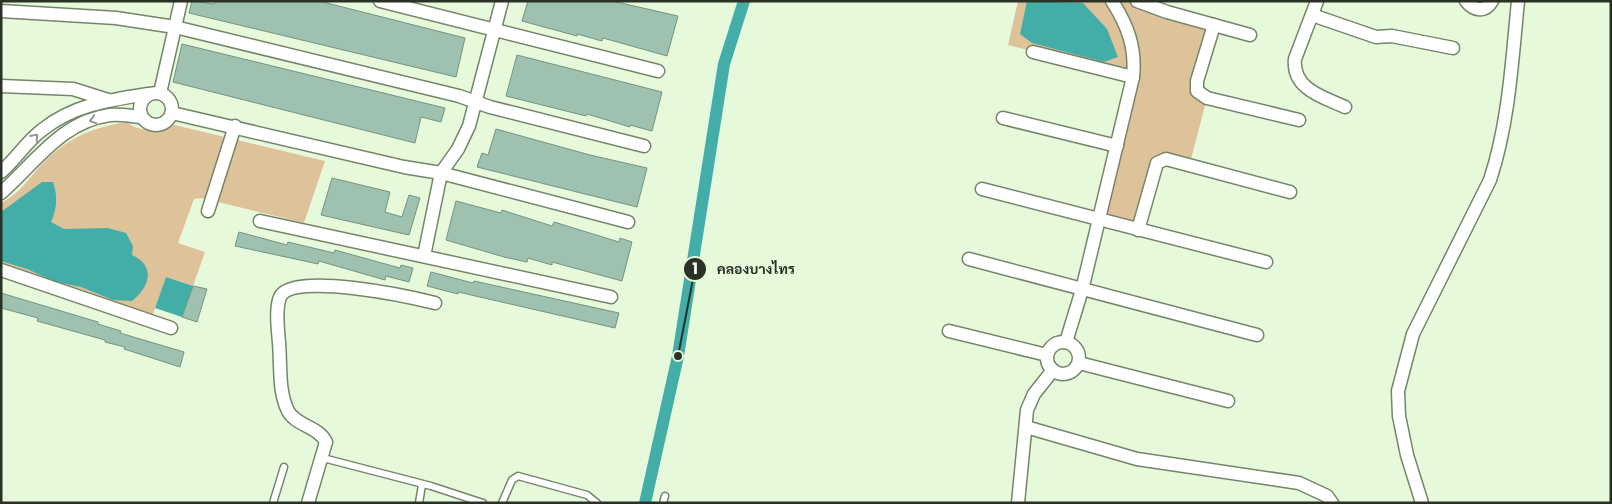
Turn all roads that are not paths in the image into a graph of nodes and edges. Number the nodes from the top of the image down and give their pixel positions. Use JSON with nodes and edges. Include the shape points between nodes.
{"nodes":[{"id":1,"x":181,"y":1,"type":"edge"},
{"id":2,"x":380,"y":1,"type":"edge"},
{"id":3,"x":502,"y":1,"type":"edge"},
{"id":4,"x":1112,"y":1,"type":"edge"},
{"id":5,"x":1137,"y":1,"type":"edge"},
{"id":6,"x":1317,"y":1,"type":"edge"},
{"id":7,"x":1466,"y":1,"type":"edge"},
{"id":8,"x":1492,"y":1,"type":"edge"},
{"id":9,"x":1517,"y":2,"type":"edge"},
{"id":10,"x":1,"y":11,"type":"edge"},
{"id":11,"x":1312,"y":15,"type":"junction"},
{"id":12,"x":1214,"y":25,"type":"junction"},
{"id":13,"x":175,"y":27,"type":"junction"},
{"id":14,"x":494,"y":29,"type":"junction"},
{"id":15,"x":1250,"y":35,"type":"dead end"},
{"id":16,"x":1453,"y":48,"type":"dead end"},
{"id":17,"x":1033,"y":52,"type":"dead end"},
{"id":18,"x":658,"y":71,"type":"dead end"},
{"id":19,"x":1133,"y":77,"type":"junction"},
{"id":20,"x":1,"y":86,"type":"edge"},
{"id":21,"x":154,"y":94,"type":"junction"},
{"id":22,"x":108,"y":100,"type":"junction"},
{"id":23,"x":475,"y":102,"type":"junction"},
{"id":24,"x":1345,"y":107,"type":"dead end"},
{"id":25,"x":172,"y":113,"type":"junction"},
{"id":26,"x":141,"y":117,"type":"junction"},
{"id":27,"x":1003,"y":118,"type":"dead end"},
{"id":28,"x":1299,"y":120,"type":"dead end"},
{"id":29,"x":235,"y":126,"type":"junction"},
{"id":30,"x":644,"y":146,"type":"dead end"},
{"id":31,"x":1118,"y":146,"type":"junction"},
{"id":32,"x":1,"y":172,"type":"edge"},
{"id":33,"x":440,"y":173,"type":"junction"},
{"id":34,"x":982,"y":189,"type":"dead end"},
{"id":35,"x":1,"y":192,"type":"edge"},
{"id":36,"x":1290,"y":192,"type":"dead end"},
{"id":37,"x":208,"y":211,"type":"dead end"},
{"id":38,"x":1098,"y":218,"type":"junction"},
{"id":39,"x":260,"y":221,"type":"dead end"},
{"id":40,"x":628,"y":222,"type":"dead end"},
{"id":41,"x":1138,"y":230,"type":"junction"},
{"id":42,"x":424,"y":256,"type":"junction"},
{"id":43,"x":969,"y":260,"type":"dead end"},
{"id":44,"x":1266,"y":262,"type":"dead end"},
{"id":45,"x":1,"y":270,"type":"edge"},
{"id":46,"x":1082,"y":290,"type":"junction"},
{"id":47,"x":611,"y":296,"type":"dead end"},
{"id":48,"x":435,"y":303,"type":"dead end"},
{"id":49,"x":171,"y":328,"type":"dead end"},
{"id":50,"x":949,"y":331,"type":"dead end"},
{"id":51,"x":1257,"y":335,"type":"dead end"},
{"id":52,"x":1066,"y":342,"type":"junction"},
{"id":53,"x":1047,"y":356,"type":"junction"},
{"id":54,"x":1079,"y":363,"type":"junction"},
{"id":55,"x":1053,"y":370,"type":"junction"},
{"id":56,"x":1228,"y":401,"type":"dead end"},
{"id":57,"x":1026,"y":427,"type":"junction"},
{"id":58,"x":322,"y":458,"type":"junction"},
{"id":59,"x":284,"y":467,"type":"dead end"},
{"id":60,"x":422,"y":484,"type":"junction"},
{"id":61,"x":469,"y":500,"type":"edge"},
{"id":62,"x":1021,"y":502,"type":"edge"},
{"id":63,"x":1423,"y":502,"type":"edge"},
{"id":64,"x":272,"y":503,"type":"edge"},
{"id":65,"x":308,"y":503,"type":"edge"},
{"id":66,"x":419,"y":503,"type":"edge"},
{"id":67,"x":483,"y":503,"type":"edge"},
{"id":68,"x":502,"y":503,"type":"edge"},
{"id":69,"x":597,"y":503,"type":"edge"},
{"id":70,"x":1332,"y":503,"type":"edge"}],
"edges":[{"from":1,"to":13,"type":"street"},
{"from":2,"to":14,"type":"street"},
{"from":3,"to":14,"type":"street"},
{"from":4,"to":19,"type":"street","via":[[1124,19],[1134,48]]},
{"from":5,"to":12,"type":"street"},
{"from":6,"to":11,"type":"street"},
{"from":7,"to":8,"type":"street","via":[[1478,10],[1485,9]]},
{"from":9,"to":63,"type":"street","via":[[1506,116],[1497,160],[1412,334],[1398,392],[1407,455]]},
{"from":10,"to":13,"type":"street","via":[[116,18]]},
{"from":11,"to":16,"type":"street","via":[[1376,37],[1392,36]]},
{"from":11,"to":24,"type":"street","via":[[1294,68],[1305,88]]},
{"from":12,"to":15,"type":"street"},
{"from":12,"to":28,"type":"street","via":[[1197,81],[1198,91],[1207,98]]},
{"from":13,"to":21,"type":"street"},
{"from":13,"to":23,"type":"street"},
{"from":14,"to":18,"type":"street"},
{"from":14,"to":23,"type":"street"},
{"from":17,"to":19,"type":"street"},
{"from":19,"to":31,"type":"street"},
{"from":20,"to":22,"type":"street","via":[[73,90]]},
{"from":21,"to":22,"type":"street"},
{"from":21,"to":25,"type":"street","via":[[170,101]]},
{"from":21,"to":26,"type":"street","via":[[140,104]]},
{"from":32,"to":22,"type":"street","one_way":true,"via":[[41,130],[72,110]]},
{"from":23,"to":30,"type":"street"},
{"from":23,"to":33,"type":"street","via":[[469,126],[458,149]]},
{"from":25,"to":26,"type":"street","via":[[169,119],[158,125],[151,125]]},
{"from":25,"to":29,"type":"street"},
{"from":26,"to":35,"type":"street","one_way":true,"via":[[110,115],[79,124],[51,142],[25,172]]},
{"from":27,"to":31,"type":"street"},
{"from":29,"to":33,"type":"street"},
{"from":29,"to":37,"type":"street"},
{"from":31,"to":38,"type":"street"},
{"from":33,"to":40,"type":"street"},
{"from":33,"to":42,"type":"street"},
{"from":34,"to":38,"type":"street"},
{"from":36,"to":41,"type":"street","via":[[1161,160],[1157,163]]},
{"from":38,"to":41,"type":"street"},
{"from":38,"to":46,"type":"street"},
{"from":39,"to":42,"type":"street"},
{"from":41,"to":44,"type":"street"},
{"from":42,"to":47,"type":"street"},
{"from":43,"to":46,"type":"street"},
{"from":45,"to":49,"type":"street"},
{"from":46,"to":51,"type":"street"},
{"from":46,"to":52,"type":"street"},
{"from":48,"to":58,"type":"street","via":[[376,291],[308,285],[287,289],[280,297],[278,327],[284,398],[289,413],[297,421],[323,436],[326,442]]},
{"from":50,"to":53,"type":"street"},
{"from":52,"to":53,"type":"street","via":[[1053,345]]},
{"from":52,"to":54,"type":"street","via":[[1079,354]]},
{"from":53,"to":55,"type":"street"},
{"from":54,"to":55,"type":"street","via":[[1067,374]]},
{"from":54,"to":56,"type":"street"},
{"from":55,"to":57,"type":"street","via":[[1034,394],[1027,410]]},
{"from":57,"to":62,"type":"street"},
{"from":57,"to":70,"type":"street","via":[[1137,459],[1300,483],[1327,496]]},
{"from":58,"to":60,"type":"lane"},
{"from":58,"to":65,"type":"street"},
{"from":59,"to":64,"type":"lane"},
{"from":60,"to":61,"type":"lane"},
{"from":60,"to":66,"type":"lane"},
{"from":61,"to":67,"type":"lane"},
{"from":68,"to":69,"type":"lane","via":[[512,480],[518,476],[587,495]]}]}
